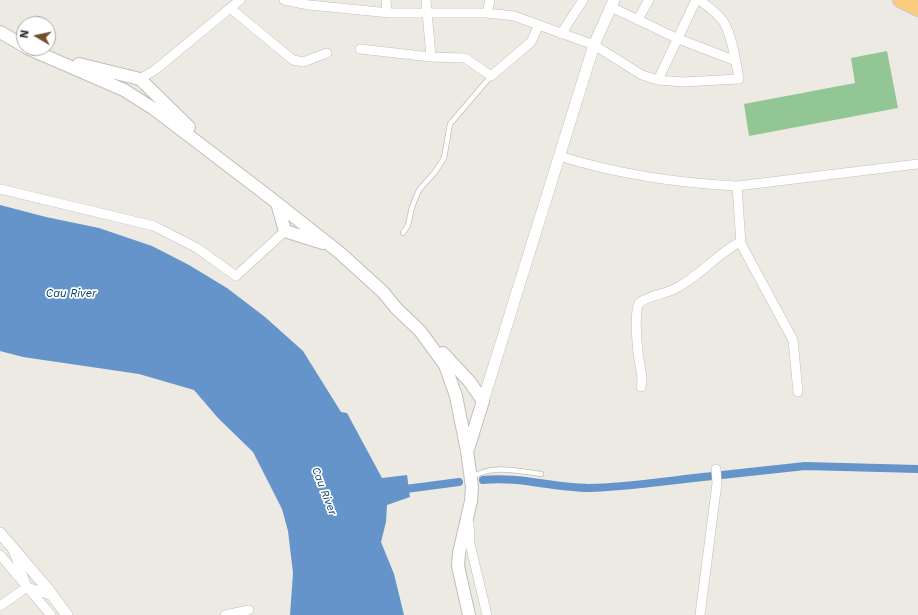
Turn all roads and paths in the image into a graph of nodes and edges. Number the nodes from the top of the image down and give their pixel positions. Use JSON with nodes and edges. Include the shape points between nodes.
{"nodes":[{"id":1,"x":240,"y":0,"type":"edge"},
{"id":2,"x":284,"y":0,"type":"edge"},
{"id":3,"x":386,"y":0,"type":"edge"},
{"id":4,"x":426,"y":0,"type":"edge"},
{"id":5,"x":490,"y":0,"type":"edge"},
{"id":6,"x":582,"y":0,"type":"edge"},
{"id":7,"x":649,"y":0,"type":"edge"},
{"id":8,"x":698,"y":0,"type":"edge"},
{"id":9,"x":900,"y":0,"type":"edge"},
{"id":10,"x":320,"y":3,"type":"edge"},
{"id":11,"x":612,"y":3,"type":"edge"},
{"id":12,"x":230,"y":8,"type":"junction"},
{"id":13,"x":918,"y":9,"type":"edge"},
{"id":14,"x":387,"y":12,"type":"junction"},
{"id":15,"x":426,"y":14,"type":"junction"},
{"id":16,"x":487,"y":14,"type":"junction"},
{"id":17,"x":638,"y":19,"type":"junction"},
{"id":18,"x":539,"y":25,"type":"junction"},
{"id":19,"x":0,"y":32,"type":"edge"},
{"id":20,"x":561,"y":34,"type":"junction"},
{"id":21,"x":676,"y":38,"type":"junction"},
{"id":22,"x":0,"y":39,"type":"edge"},
{"id":23,"x":16,"y":41,"type":"edge"},
{"id":24,"x":16,"y":44,"type":"edge"},
{"id":25,"x":594,"y":45,"type":"junction"},
{"id":26,"x":360,"y":49,"type":"dead end"},
{"id":27,"x":327,"y":53,"type":"dead end"},
{"id":28,"x":44,"y":56,"type":"edge"},
{"id":29,"x":431,"y":57,"type":"junction"},
{"id":30,"x":48,"y":58,"type":"junction"},
{"id":31,"x":736,"y":61,"type":"junction"},
{"id":32,"x":491,"y":76,"type":"junction"},
{"id":33,"x":140,"y":79,"type":"junction"},
{"id":34,"x":658,"y":80,"type":"junction"},
{"id":35,"x":559,"y":156,"type":"junction"},
{"id":36,"x":218,"y":157,"type":"junction"},
{"id":37,"x":918,"y":164,"type":"edge"},
{"id":38,"x":737,"y":186,"type":"junction"},
{"id":39,"x":0,"y":189,"type":"edge"},
{"id":40,"x":277,"y":203,"type":"junction"},
{"id":41,"x":285,"y":231,"type":"junction"},
{"id":42,"x":403,"y":233,"type":"dead end"},
{"id":43,"x":740,"y":242,"type":"junction"},
{"id":44,"x":330,"y":245,"type":"junction"},
{"id":45,"x":420,"y":331,"type":"junction"},
{"id":46,"x":641,"y":386,"type":"dead end"},
{"id":47,"x":798,"y":392,"type":"dead end"},
{"id":48,"x":483,"y":401,"type":"junction"},
{"id":49,"x":467,"y":452,"type":"junction"},
{"id":50,"x":716,"y":469,"type":"dead end"},
{"id":51,"x":541,"y":474,"type":"dead end"},
{"id":52,"x":471,"y":478,"type":"junction"},
{"id":53,"x":468,"y":517,"type":"junction"},
{"id":54,"x":0,"y":533,"type":"edge"},
{"id":55,"x":10,"y":545,"type":"junction"},
{"id":56,"x":0,"y":555,"type":"edge"},
{"id":57,"x":27,"y":587,"type":"junction"},
{"id":58,"x":53,"y":596,"type":"junction"},
{"id":59,"x":0,"y":606,"type":"edge"},
{"id":60,"x":249,"y":610,"type":"dead end"},
{"id":61,"x":51,"y":615,"type":"edge"},
{"id":62,"x":67,"y":615,"type":"edge"},
{"id":63,"x":225,"y":615,"type":"edge"},
{"id":64,"x":469,"y":615,"type":"edge"},
{"id":65,"x":487,"y":615,"type":"edge"},
{"id":66,"x":700,"y":615,"type":"edge"}],
"edges":[{"from":1,"to":12,"type":"street"},
{"from":2,"to":10,"type":"street"},
{"from":3,"to":14,"type":"street"},
{"from":4,"to":15,"type":"street"},
{"from":5,"to":16,"type":"street"},
{"from":6,"to":20,"type":"street"},
{"from":7,"to":17,"type":"street"},
{"from":8,"to":21,"type":"street"},
{"from":8,"to":31,"type":"street","via":[[714,10],[724,22]]},
{"from":9,"to":13,"type":"main road"},
{"from":10,"to":14,"type":"street"},
{"from":11,"to":17,"type":"street"},
{"from":11,"to":25,"type":"street"},
{"from":12,"to":27,"type":"street","via":[[293,60],[303,62]]},
{"from":12,"to":33,"type":"street","via":[[155,70]]},
{"from":14,"to":15,"type":"street"},
{"from":15,"to":16,"type":"street"},
{"from":15,"to":29,"type":"street"},
{"from":16,"to":18,"type":"street","via":[[514,16]]},
{"from":17,"to":21,"type":"street"},
{"from":18,"to":20,"type":"street"},
{"from":18,"to":32,"type":"street","via":[[531,42]]},
{"from":19,"to":23,"type":"main road"},
{"from":20,"to":25,"type":"street"},
{"from":21,"to":31,"type":"street"},
{"from":21,"to":34,"type":"street"},
{"from":22,"to":24,"type":"street"},
{"from":25,"to":34,"type":"street","via":[[642,74]]},
{"from":25,"to":35,"type":"street"},
{"from":26,"to":29,"type":"street"},
{"from":28,"to":30,"type":"main road"},
{"from":29,"to":32,"type":"street","via":[[465,58]]},
{"from":30,"to":33,"type":"main road"},
{"from":30,"to":36,"type":"main road","via":[[124,90]]},
{"from":31,"to":34,"type":"street","via":[[739,79],[683,82]]},
{"from":32,"to":42,"type":"lane","via":[[450,124],[444,158],[419,190],[412,206],[408,226]]},
{"from":33,"to":36,"type":"main road"},
{"from":35,"to":38,"type":"street","via":[[608,170],[646,177]]},
{"from":35,"to":48,"type":"street"},
{"from":36,"to":40,"type":"main road"},
{"from":37,"to":38,"type":"street"},
{"from":38,"to":43,"type":"street"},
{"from":39,"to":41,"type":"street","via":[[154,226],[197,248],[236,276]]},
{"from":40,"to":41,"type":"main road"},
{"from":40,"to":44,"type":"main road"},
{"from":41,"to":44,"type":"main road"},
{"from":43,"to":46,"type":"street","via":[[680,287],[639,303],[636,311]]},
{"from":43,"to":47,"type":"street","via":[[793,340]]},
{"from":44,"to":45,"type":"main road","via":[[375,284]]},
{"from":45,"to":48,"type":"main road","via":[[457,367]]},
{"from":45,"to":49,"type":"main road","via":[[445,365],[456,396]]},
{"from":48,"to":49,"type":"main road"},
{"from":49,"to":52,"type":"main road"},
{"from":50,"to":66,"type":"street","via":[[717,483]]},
{"from":51,"to":52,"type":"lane","via":[[496,469],[487,470]]},
{"from":52,"to":53,"type":"main road"},
{"from":53,"to":64,"type":"main road","via":[[458,566]]},
{"from":53,"to":65,"type":"street","via":[[470,544]]},
{"from":54,"to":55,"type":"street"},
{"from":55,"to":57,"type":"street"},
{"from":55,"to":58,"type":"street"},
{"from":56,"to":57,"type":"street"},
{"from":57,"to":58,"type":"street"},
{"from":57,"to":59,"type":"street"},
{"from":57,"to":61,"type":"street"},
{"from":58,"to":62,"type":"street"},
{"from":60,"to":63,"type":"street"}]}
